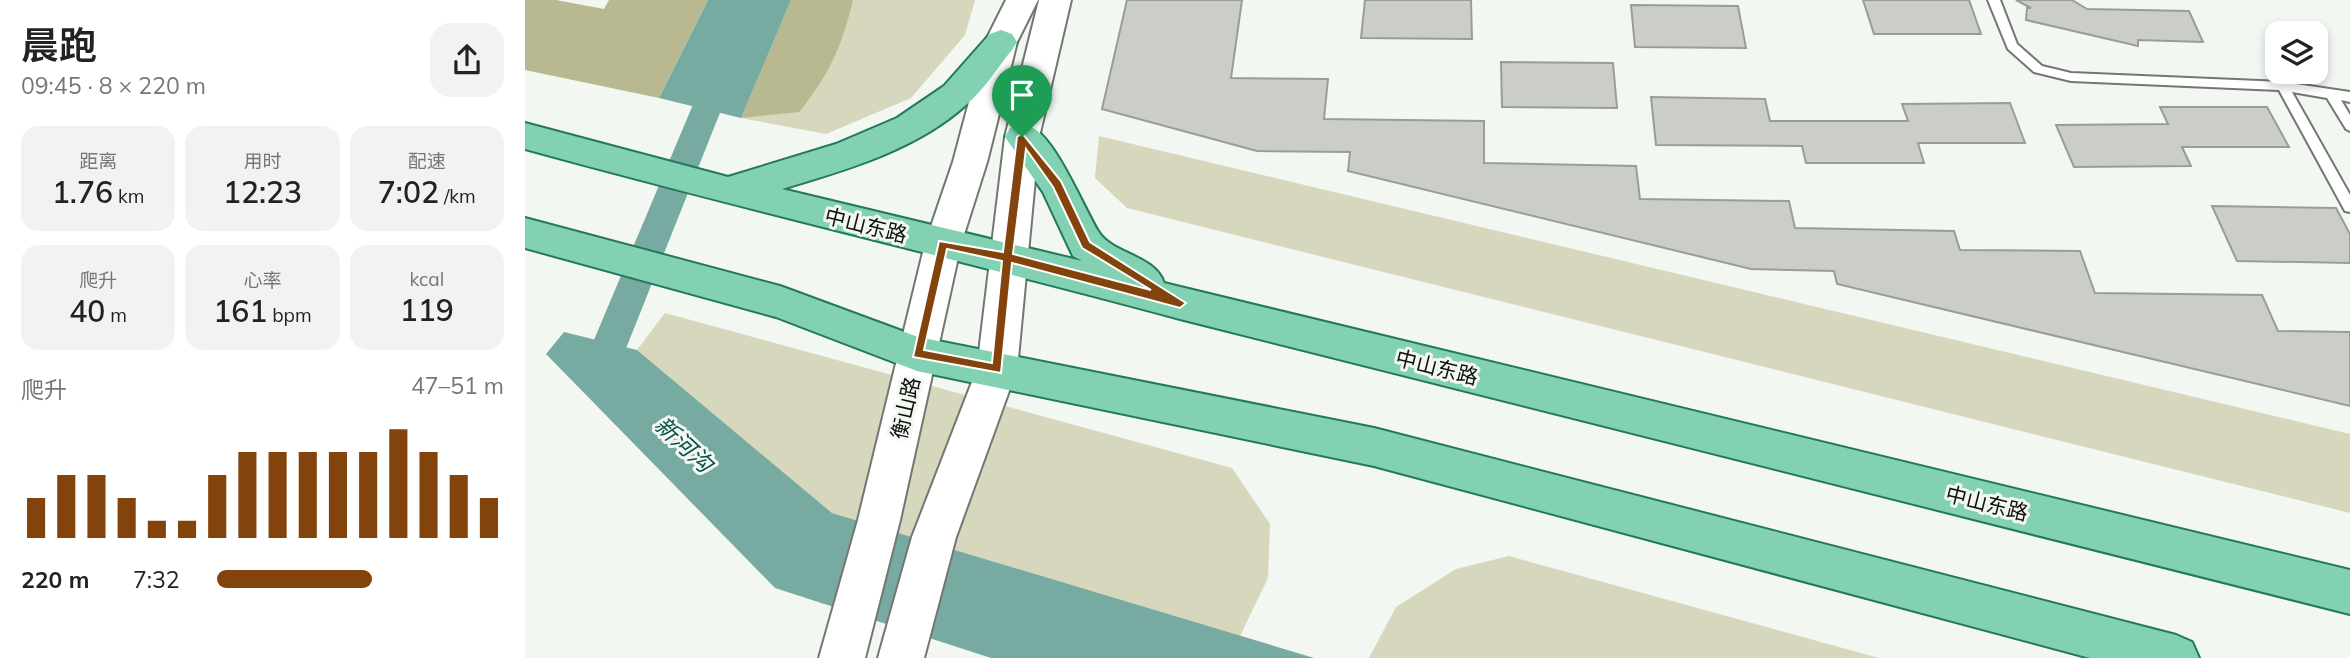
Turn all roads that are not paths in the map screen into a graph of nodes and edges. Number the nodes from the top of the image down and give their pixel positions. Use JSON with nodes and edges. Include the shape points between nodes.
{"nodes":[{"id":1,"x":1022,"y":0,"type":"edge"},
{"id":2,"x":1055,"y":0,"type":"edge"},
{"id":3,"x":1994,"y":0,"type":"edge"},
{"id":4,"x":1001,"y":42,"type":"junction"},
{"id":5,"x":2283,"y":86,"type":"junction"},
{"id":6,"x":2331,"y":94,"type":"junction"},
{"id":7,"x":2350,"y":97,"type":"edge"},
{"id":8,"x":2350,"y":126,"type":"edge"},
{"id":9,"x":525,"y":136,"type":"edge"},
{"id":10,"x":1022,"y":137,"type":"junction"},
{"id":11,"x":727,"y":191,"type":"junction"},
{"id":12,"x":2350,"y":208,"type":"edge"},
{"id":13,"x":538,"y":237,"type":"edge"},
{"id":14,"x":943,"y":244,"type":"junction"},
{"id":15,"x":1007,"y":257,"type":"junction"},
{"id":16,"x":1180,"y":303,"type":"junction"},
{"id":17,"x":917,"y":354,"type":"junction"},
{"id":18,"x":997,"y":369,"type":"junction"},
{"id":19,"x":2350,"y":592,"type":"edge"},
{"id":20,"x":842,"y":658,"type":"edge"},
{"id":21,"x":901,"y":658,"type":"edge"},
{"id":22,"x":2176,"y":658,"type":"edge"}],
"edges":[{"from":1,"to":4,"type":"street","name":"衡山路"},
{"from":2,"to":10,"type":"street"},
{"from":3,"to":5,"type":"lane","via":[[2013,46],[2038,69],[2071,77]]},
{"from":4,"to":11,"type":"main road","via":[[955,96],[917,123],[817,166]]},
{"from":4,"to":14,"type":"street","name":"衡山路"},
{"from":5,"to":6,"type":"lane"},
{"from":5,"to":12,"type":"lane"},
{"from":6,"to":7,"type":"lane"},
{"from":6,"to":8,"type":"lane"},
{"from":9,"to":11,"type":"main road","name":"中山东路"},
{"from":10,"to":15,"type":"street"},
{"from":10,"to":16,"type":"main road","via":[[1057,184],[1086,245]]},
{"from":11,"to":14,"type":"main road","name":"中山东路"},
{"from":13,"to":17,"type":"main road","via":[[780,302]]},
{"from":14,"to":15,"type":"main road","name":"中山东路"},
{"from":14,"to":17,"type":"street","name":"衡山路"},
{"from":15,"to":16,"type":"main road","name":"中山东路"},
{"from":15,"to":18,"type":"street"},
{"from":16,"to":19,"type":"main road","name":"中山东路"},
{"from":17,"to":18,"type":"main road"},
{"from":17,"to":20,"type":"street","name":"衡山路"},
{"from":18,"to":21,"type":"street","via":[[934,537]]},
{"from":18,"to":22,"type":"main road","via":[[1374,447]]}]}
